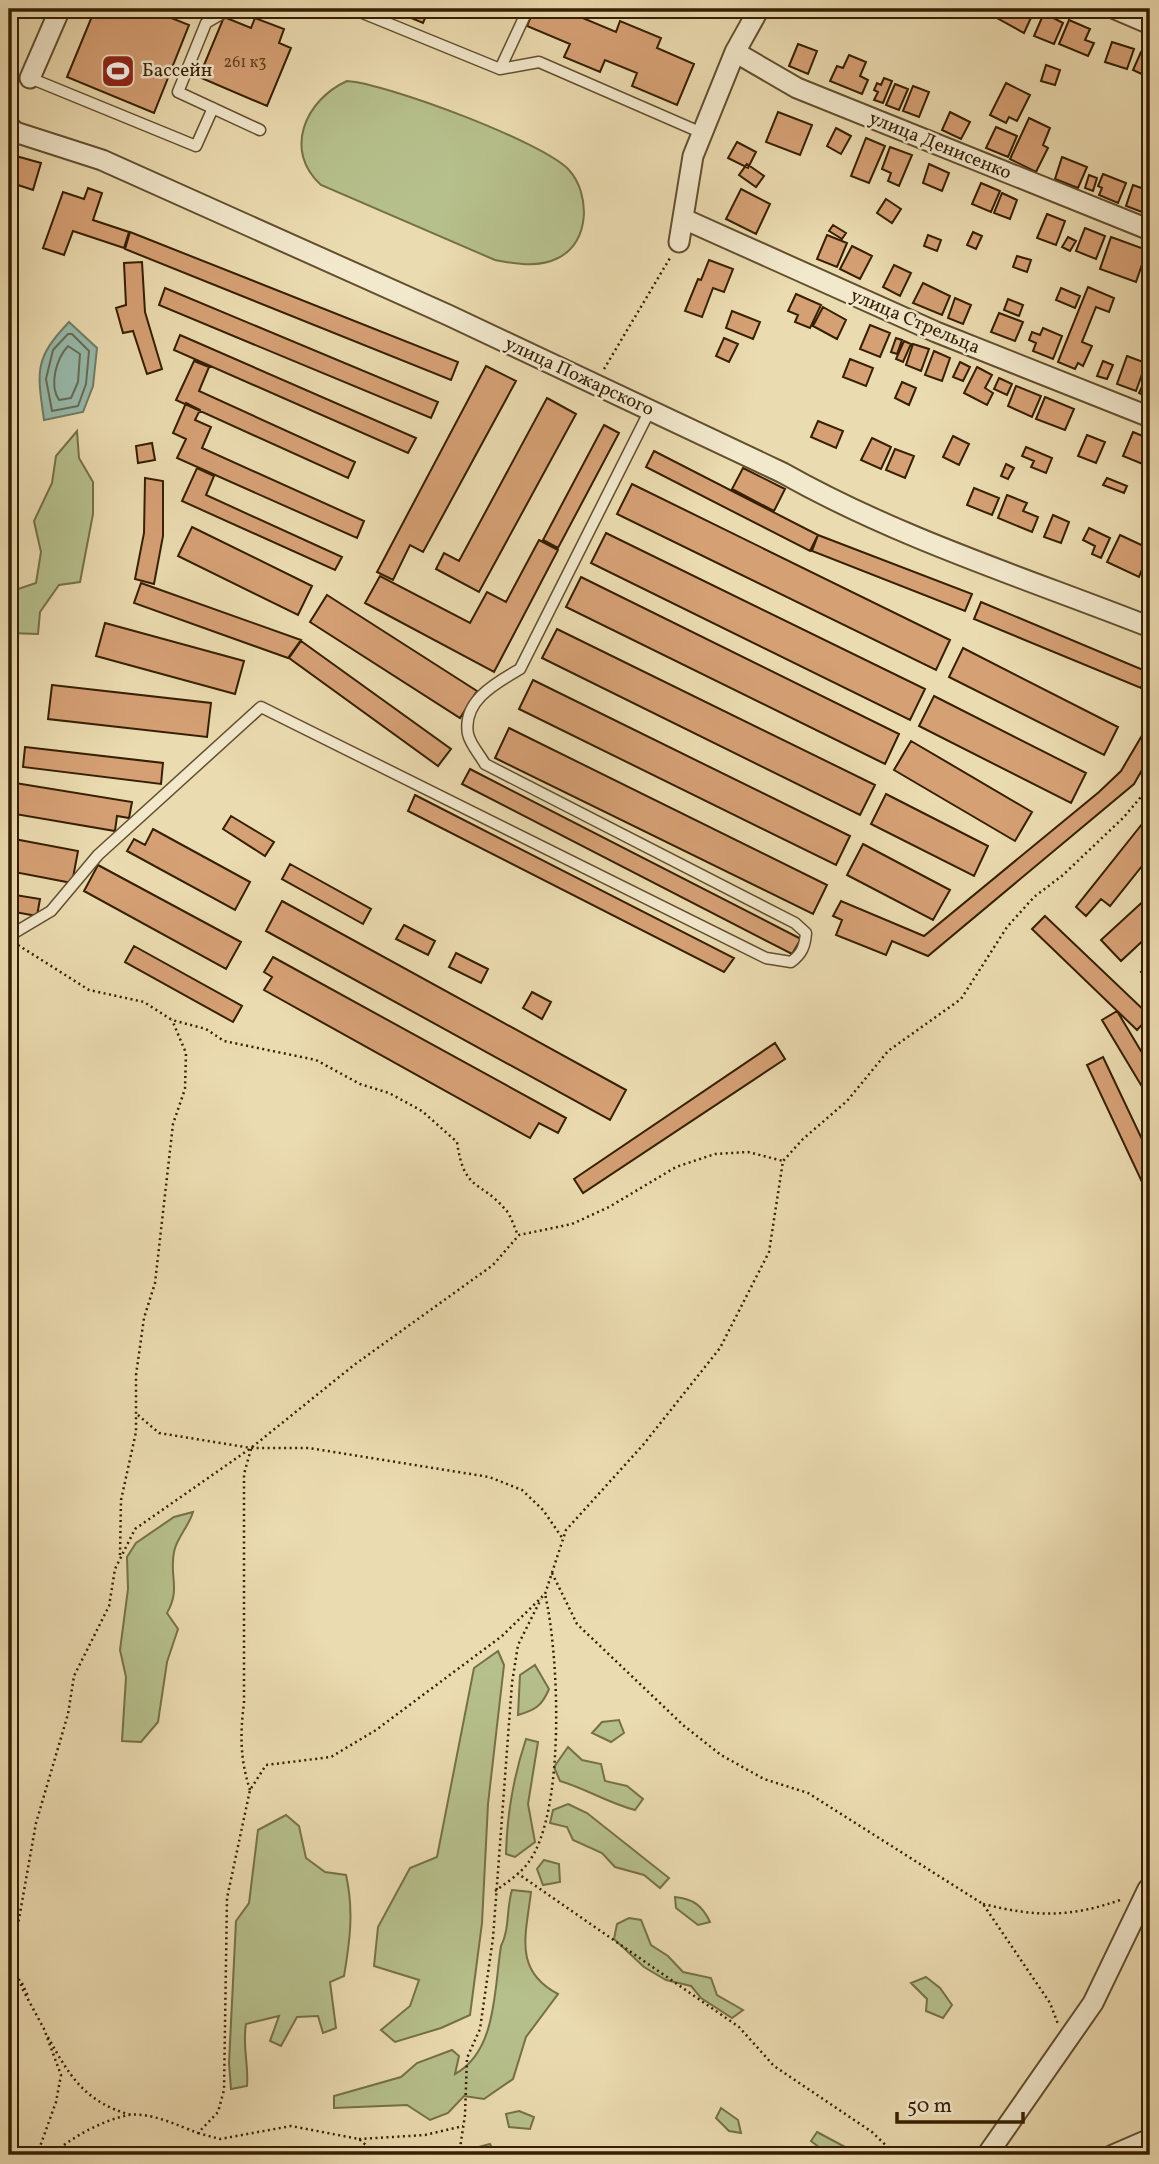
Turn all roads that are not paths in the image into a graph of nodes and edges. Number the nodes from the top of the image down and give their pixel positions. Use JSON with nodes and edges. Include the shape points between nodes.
{"nodes":[{"id":1,"x":60,"y":9,"type":"edge"},
{"id":2,"x":230,"y":9,"type":"edge"},
{"id":3,"x":353,"y":9,"type":"edge"},
{"id":4,"x":528,"y":9,"type":"edge"},
{"id":5,"x":759,"y":9,"type":"edge"},
{"id":6,"x":1115,"y":9,"type":"edge"},
{"id":7,"x":1150,"y":24,"type":"edge"},
{"id":8,"x":735,"y":52,"type":"junction"},
{"id":9,"x":500,"y":69,"type":"junction"},
{"id":10,"x":30,"y":78,"type":"joint"},
{"id":11,"x":213,"y":108,"type":"junction"},
{"id":12,"x":9,"y":126,"type":"edge"},
{"id":13,"x":260,"y":130,"type":"dead end"},
{"id":14,"x":702,"y":134,"type":"junction"},
{"id":15,"x":684,"y":219,"type":"junction"},
{"id":16,"x":1150,"y":230,"type":"edge"},
{"id":17,"x":679,"y":242,"type":"road end"},
{"id":18,"x":650,"y":410,"type":"junction"},
{"id":19,"x":1150,"y":417,"type":"edge"},
{"id":20,"x":1150,"y":627,"type":"edge"},
{"id":21,"x":9,"y":938,"type":"edge"},
{"id":22,"x":1148,"y":1889,"type":"road end"},
{"id":23,"x":1150,"y":2139,"type":"edge"},
{"id":24,"x":986,"y":2155,"type":"edge"},
{"id":25,"x":1113,"y":2155,"type":"edge"}],
"edges":[{"from":1,"to":10,"type":"street"},
{"from":2,"to":11,"type":"lane","via":[[206,23],[178,92]]},
{"from":3,"to":9,"type":"lane"},
{"from":4,"to":9,"type":"lane"},
{"from":5,"to":8,"type":"street"},
{"from":6,"to":7,"type":"street"},
{"from":8,"to":14,"type":"street"},
{"from":8,"to":16,"type":"street","name":"улица Денисенко","via":[[797,88]]},
{"from":9,"to":14,"type":"lane","via":[[539,62]]},
{"from":10,"to":11,"type":"lane","via":[[196,146]]},
{"from":11,"to":13,"type":"lane"},
{"from":12,"to":18,"type":"street","name":"улица Пожарского","via":[[15,132],[114,165]]},
{"from":14,"to":15,"type":"street","via":[[693,156]]},
{"from":15,"to":17,"type":"street"},
{"from":15,"to":19,"type":"street","name":"улица Стрельца","via":[[936,332]]},
{"from":18,"to":20,"type":"street","name":"улица Пожарского","via":[[914,534]]},
{"from":18,"to":21,"type":"lane","via":[[520,669],[489,687],[471,708],[468,735],[485,764],[795,923],[806,933],[798,958],[779,963],[766,958],[261,707],[98,855],[51,911]]},
{"from":22,"to":24,"type":"street","via":[[1093,2003]]},
{"from":23,"to":25,"type":"street"}]}
